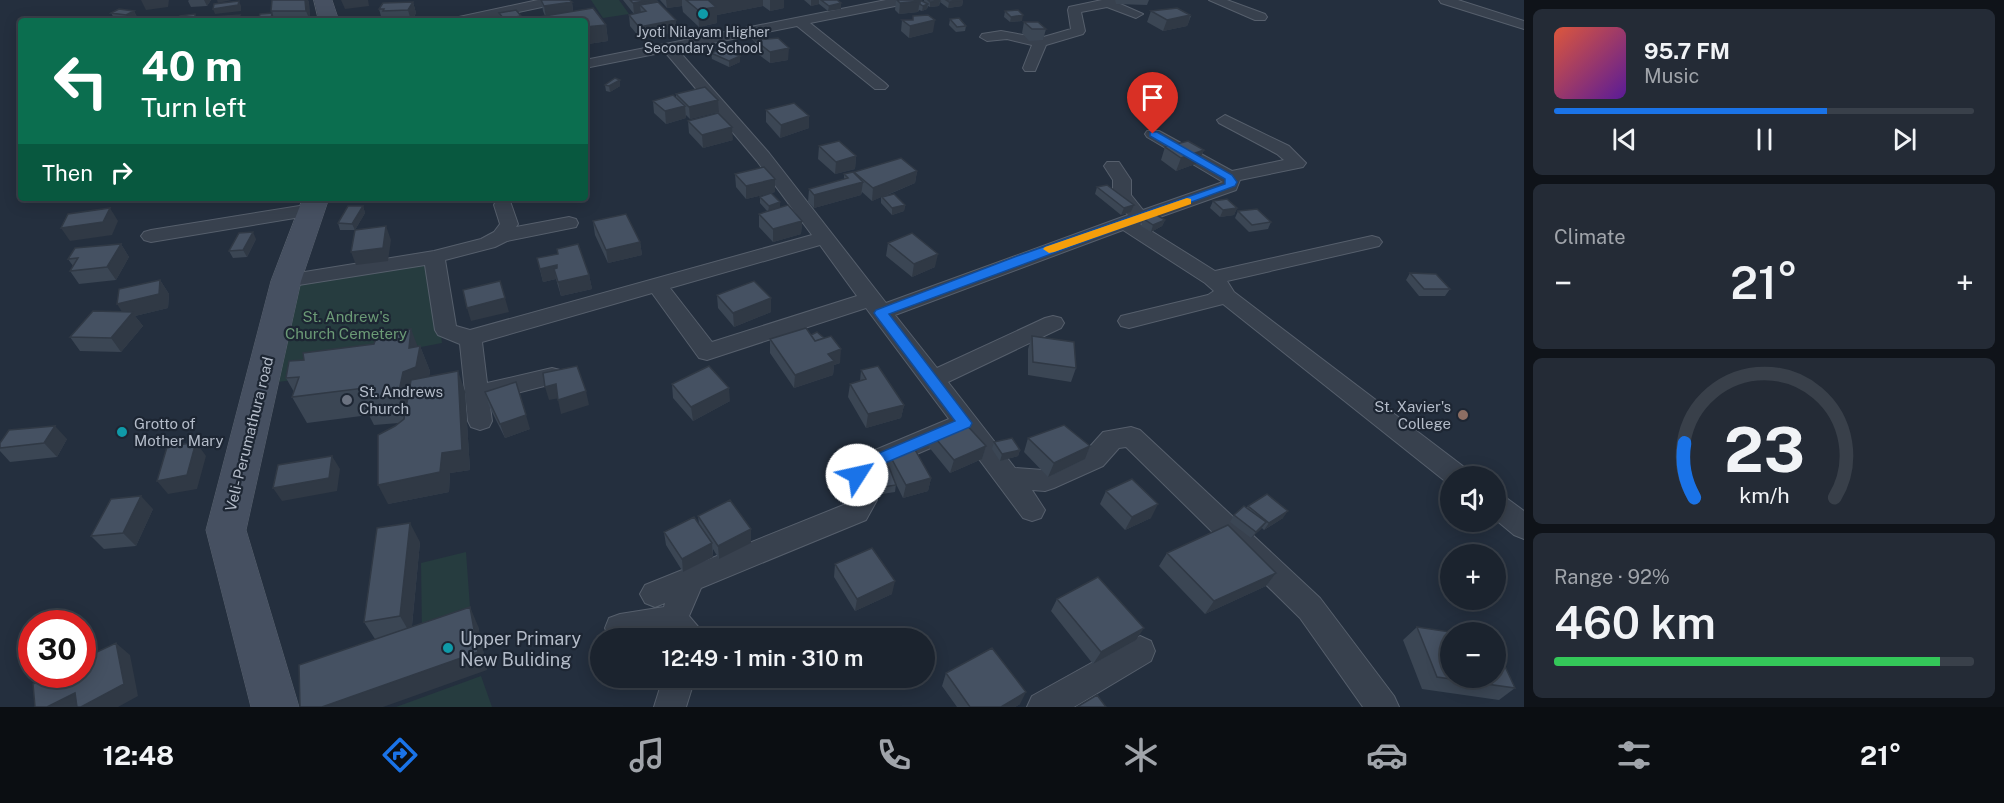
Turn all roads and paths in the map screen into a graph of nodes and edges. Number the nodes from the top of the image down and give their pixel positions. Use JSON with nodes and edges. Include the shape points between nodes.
{"nodes":[{"id":1,"x":324,"y":0,"type":"edge"},
{"id":2,"x":556,"y":0,"type":"edge"},
{"id":3,"x":905,"y":0,"type":"edge"},
{"id":4,"x":1215,"y":0,"type":"edge"},
{"id":5,"x":1445,"y":0,"type":"edge"},
{"id":6,"x":1110,"y":1,"type":"edge"},
{"id":7,"x":1136,"y":14,"type":"dead end"},
{"id":8,"x":1260,"y":16,"type":"dead end"},
{"id":9,"x":328,"y":18,"type":"edge"},
{"id":10,"x":473,"y":18,"type":"edge"},
{"id":11,"x":800,"y":21,"type":"junction"},
{"id":12,"x":1524,"y":25,"type":"edge"},
{"id":13,"x":987,"y":37,"type":"dead end"},
{"id":14,"x":1040,"y":42,"type":"junction"},
{"id":15,"x":668,"y":47,"type":"junction"},
{"id":16,"x":588,"y":63,"type":"edge"},
{"id":17,"x":1030,"y":68,"type":"dead end"},
{"id":18,"x":880,"y":86,"type":"dead end"},
{"id":19,"x":1225,"y":120,"type":"dead end"},
{"id":20,"x":1153,"y":134,"type":"dead end"},
{"id":21,"x":1113,"y":166,"type":"dead end"},
{"id":22,"x":1229,"y":177,"type":"junction"},
{"id":23,"x":314,"y":204,"type":"edge"},
{"id":24,"x":503,"y":205,"type":"dead end"},
{"id":25,"x":1132,"y":220,"type":"junction"},
{"id":26,"x":569,"y":223,"type":"dead end"},
{"id":27,"x":152,"y":236,"type":"dead end"},
{"id":28,"x":501,"y":236,"type":"junction"},
{"id":29,"x":823,"y":238,"type":"junction"},
{"id":30,"x":1372,"y":243,"type":"dead end"},
{"id":31,"x":434,"y":256,"type":"junction"},
{"id":32,"x":286,"y":281,"type":"junction"},
{"id":33,"x":657,"y":285,"type":"junction"},
{"id":34,"x":1218,"y":286,"type":"junction"},
{"id":35,"x":875,"y":306,"type":"junction"},
{"id":36,"x":1129,"y":321,"type":"dead end"},
{"id":37,"x":1053,"y":323,"type":"dead end"},
{"id":38,"x":470,"y":338,"type":"junction"},
{"id":39,"x":552,"y":376,"type":"edge"},
{"id":40,"x":932,"y":380,"type":"junction"},
{"id":41,"x":477,"y":394,"type":"junction"},
{"id":42,"x":480,"y":421,"type":"dead end"},
{"id":43,"x":965,"y":423,"type":"junction"},
{"id":44,"x":1445,"y":466,"type":"edge"},
{"id":45,"x":1007,"y":478,"type":"junction"},
{"id":46,"x":1032,"y":510,"type":"dead end"},
{"id":47,"x":1506,"y":513,"type":"edge"},
{"id":48,"x":1524,"y":527,"type":"edge"},
{"id":49,"x":691,"y":579,"type":"junction"},
{"id":50,"x":655,"y":594,"type":"dead end"},
{"id":51,"x":681,"y":628,"type":"edge"},
{"id":52,"x":1140,"y":651,"type":"dead end"},
{"id":53,"x":275,"y":707,"type":"edge"},
{"id":54,"x":1043,"y":707,"type":"edge"},
{"id":55,"x":1383,"y":707,"type":"edge"}],
"edges":[{"from":1,"to":9,"type":"main road"},
{"from":2,"to":10,"type":"street"},
{"from":3,"to":11,"type":"street"},
{"from":4,"to":8,"type":"street"},
{"from":5,"to":12,"type":"street"},
{"from":6,"to":7,"type":"street","via":[[1113,6]]},
{"from":6,"to":14,"type":"street","via":[[1074,10],[1078,30]]},
{"from":11,"to":15,"type":"street"},
{"from":11,"to":18,"type":"street"},
{"from":13,"to":14,"type":"street","via":[[1011,34]]},
{"from":14,"to":17,"type":"street"},
{"from":15,"to":16,"type":"street"},
{"from":15,"to":29,"type":"street","via":[[763,157]]},
{"from":19,"to":22,"type":"street","via":[[1283,150],[1297,163]]},
{"from":20,"to":22,"type":"street"},
{"from":21,"to":25,"type":"street","via":[[1122,180],[1122,196]]},
{"from":22,"to":25,"type":"street","via":[[1232,182],[1223,189]]},
{"from":23,"to":27,"type":"street"},
{"from":23,"to":32,"type":"main road","name":"Veli- Perumathura road"},
{"from":24,"to":28,"type":"street","via":[[508,224]]},
{"from":25,"to":34,"type":"street"},
{"from":25,"to":35,"type":"street"},
{"from":26,"to":28,"type":"street"},
{"from":28,"to":31,"type":"street"},
{"from":29,"to":33,"type":"street"},
{"from":29,"to":35,"type":"street"},
{"from":30,"to":34,"type":"street"},
{"from":31,"to":32,"type":"street"},
{"from":31,"to":38,"type":"street","via":[[446,330]]},
{"from":32,"to":53,"type":"main road","name":"Veli- Perumathura road","via":[[226,530]]},
{"from":33,"to":35,"type":"street","via":[[707,351]]},
{"from":33,"to":38,"type":"street"},
{"from":34,"to":36,"type":"street","via":[[1215,300]]},
{"from":34,"to":44,"type":"street"},
{"from":35,"to":40,"type":"street"},
{"from":37,"to":40,"type":"street"},
{"from":38,"to":41,"type":"street"},
{"from":39,"to":41,"type":"street"},
{"from":40,"to":43,"type":"street"},
{"from":41,"to":42,"type":"street"},
{"from":43,"to":45,"type":"street"},
{"from":43,"to":49,"type":"street","via":[[858,468],[865,497],[856,512]]},
{"from":45,"to":46,"type":"street"},
{"from":45,"to":55,"type":"street","via":[[1045,481],[1095,459],[1112,439],[1131,437],[1310,608]]},
{"from":47,"to":48,"type":"street"},
{"from":49,"to":50,"type":"street"},
{"from":49,"to":51,"type":"street"},
{"from":52,"to":54,"type":"street"}]}
